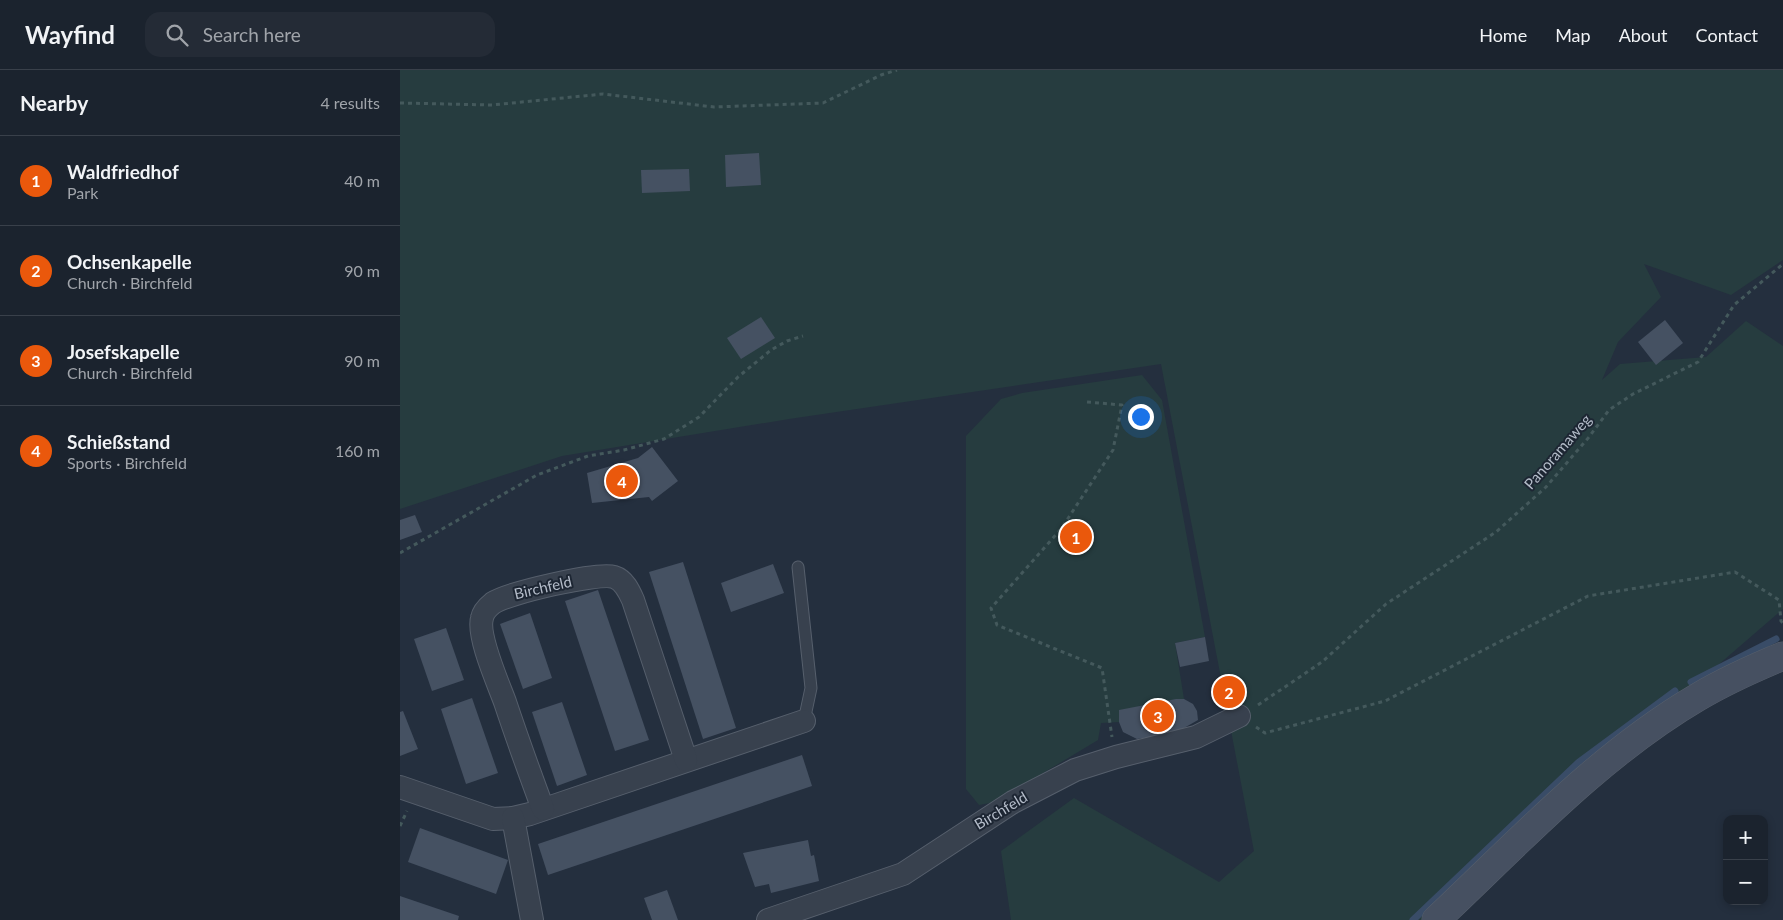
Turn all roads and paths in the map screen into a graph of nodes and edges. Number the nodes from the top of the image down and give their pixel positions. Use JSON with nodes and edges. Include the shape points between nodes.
{"nodes":[{"id":1,"x":897,"y":70,"type":"edge"},
{"id":2,"x":400,"y":103,"type":"edge"},
{"id":3,"x":1783,"y":264,"type":"edge"},
{"id":4,"x":803,"y":336,"type":"dead end"},
{"id":5,"x":1087,"y":402,"type":"dead end"},
{"id":6,"x":400,"y":553,"type":"edge"},
{"id":7,"x":798,"y":567,"type":"dead end"},
{"id":8,"x":1783,"y":623,"type":"edge"},
{"id":9,"x":1783,"y":656,"type":"edge"},
{"id":10,"x":1240,"y":716,"type":"junction"},
{"id":11,"x":804,"y":721,"type":"joint"},
{"id":12,"x":1116,"y":757,"type":"junction"},
{"id":13,"x":686,"y":760,"type":"junction"},
{"id":14,"x":400,"y":787,"type":"edge"},
{"id":15,"x":543,"y":809,"type":"junction"},
{"id":16,"x":513,"y":818,"type":"junction"},
{"id":17,"x":532,"y":920,"type":"edge"},
{"id":18,"x":768,"y":920,"type":"edge"},
{"id":19,"x":1436,"y":920,"type":"edge"}],
"edges":[{"from":1,"to":2,"type":"path","via":[[823,103],[714,107],[603,94],[492,105]]},
{"from":3,"to":10,"type":"path","name":"Panoramaweg","via":[[1734,305],[1698,362],[1633,394],[1609,410],[1546,487],[1496,532],[1386,604],[1322,662]]},
{"from":4,"to":6,"type":"path","via":[[771,350],[738,377],[699,417],[664,439],[588,456],[537,475]]},
{"from":5,"to":12,"type":"path","via":[[1122,405],[1112,450],[1061,529],[991,608],[997,624],[1102,668]]},
{"from":7,"to":11,"type":"lane","via":[[811,688]]},
{"from":8,"to":10,"type":"path","via":[[1779,600],[1735,572],[1588,596],[1386,702],[1265,733]]},
{"from":9,"to":19,"type":"main road","via":[[1697,697],[1632,742],[1567,796]]},
{"from":10,"to":12,"type":"street","name":"Birchfeld","via":[[1196,737]]},
{"from":11,"to":13,"type":"street"},
{"from":12,"to":18,"type":"street","name":"Birchfeld","via":[[1075,770],[1014,802],[903,874]]},
{"from":13,"to":15,"type":"street"},
{"from":13,"to":15,"type":"street","name":"Birchfeld","via":[[633,600],[623,583],[616,578],[595,577],[509,595],[486,610],[481,628]]},
{"from":14,"to":16,"type":"street","via":[[484,816]]},
{"from":15,"to":16,"type":"street"},
{"from":16,"to":17,"type":"street"}]}
